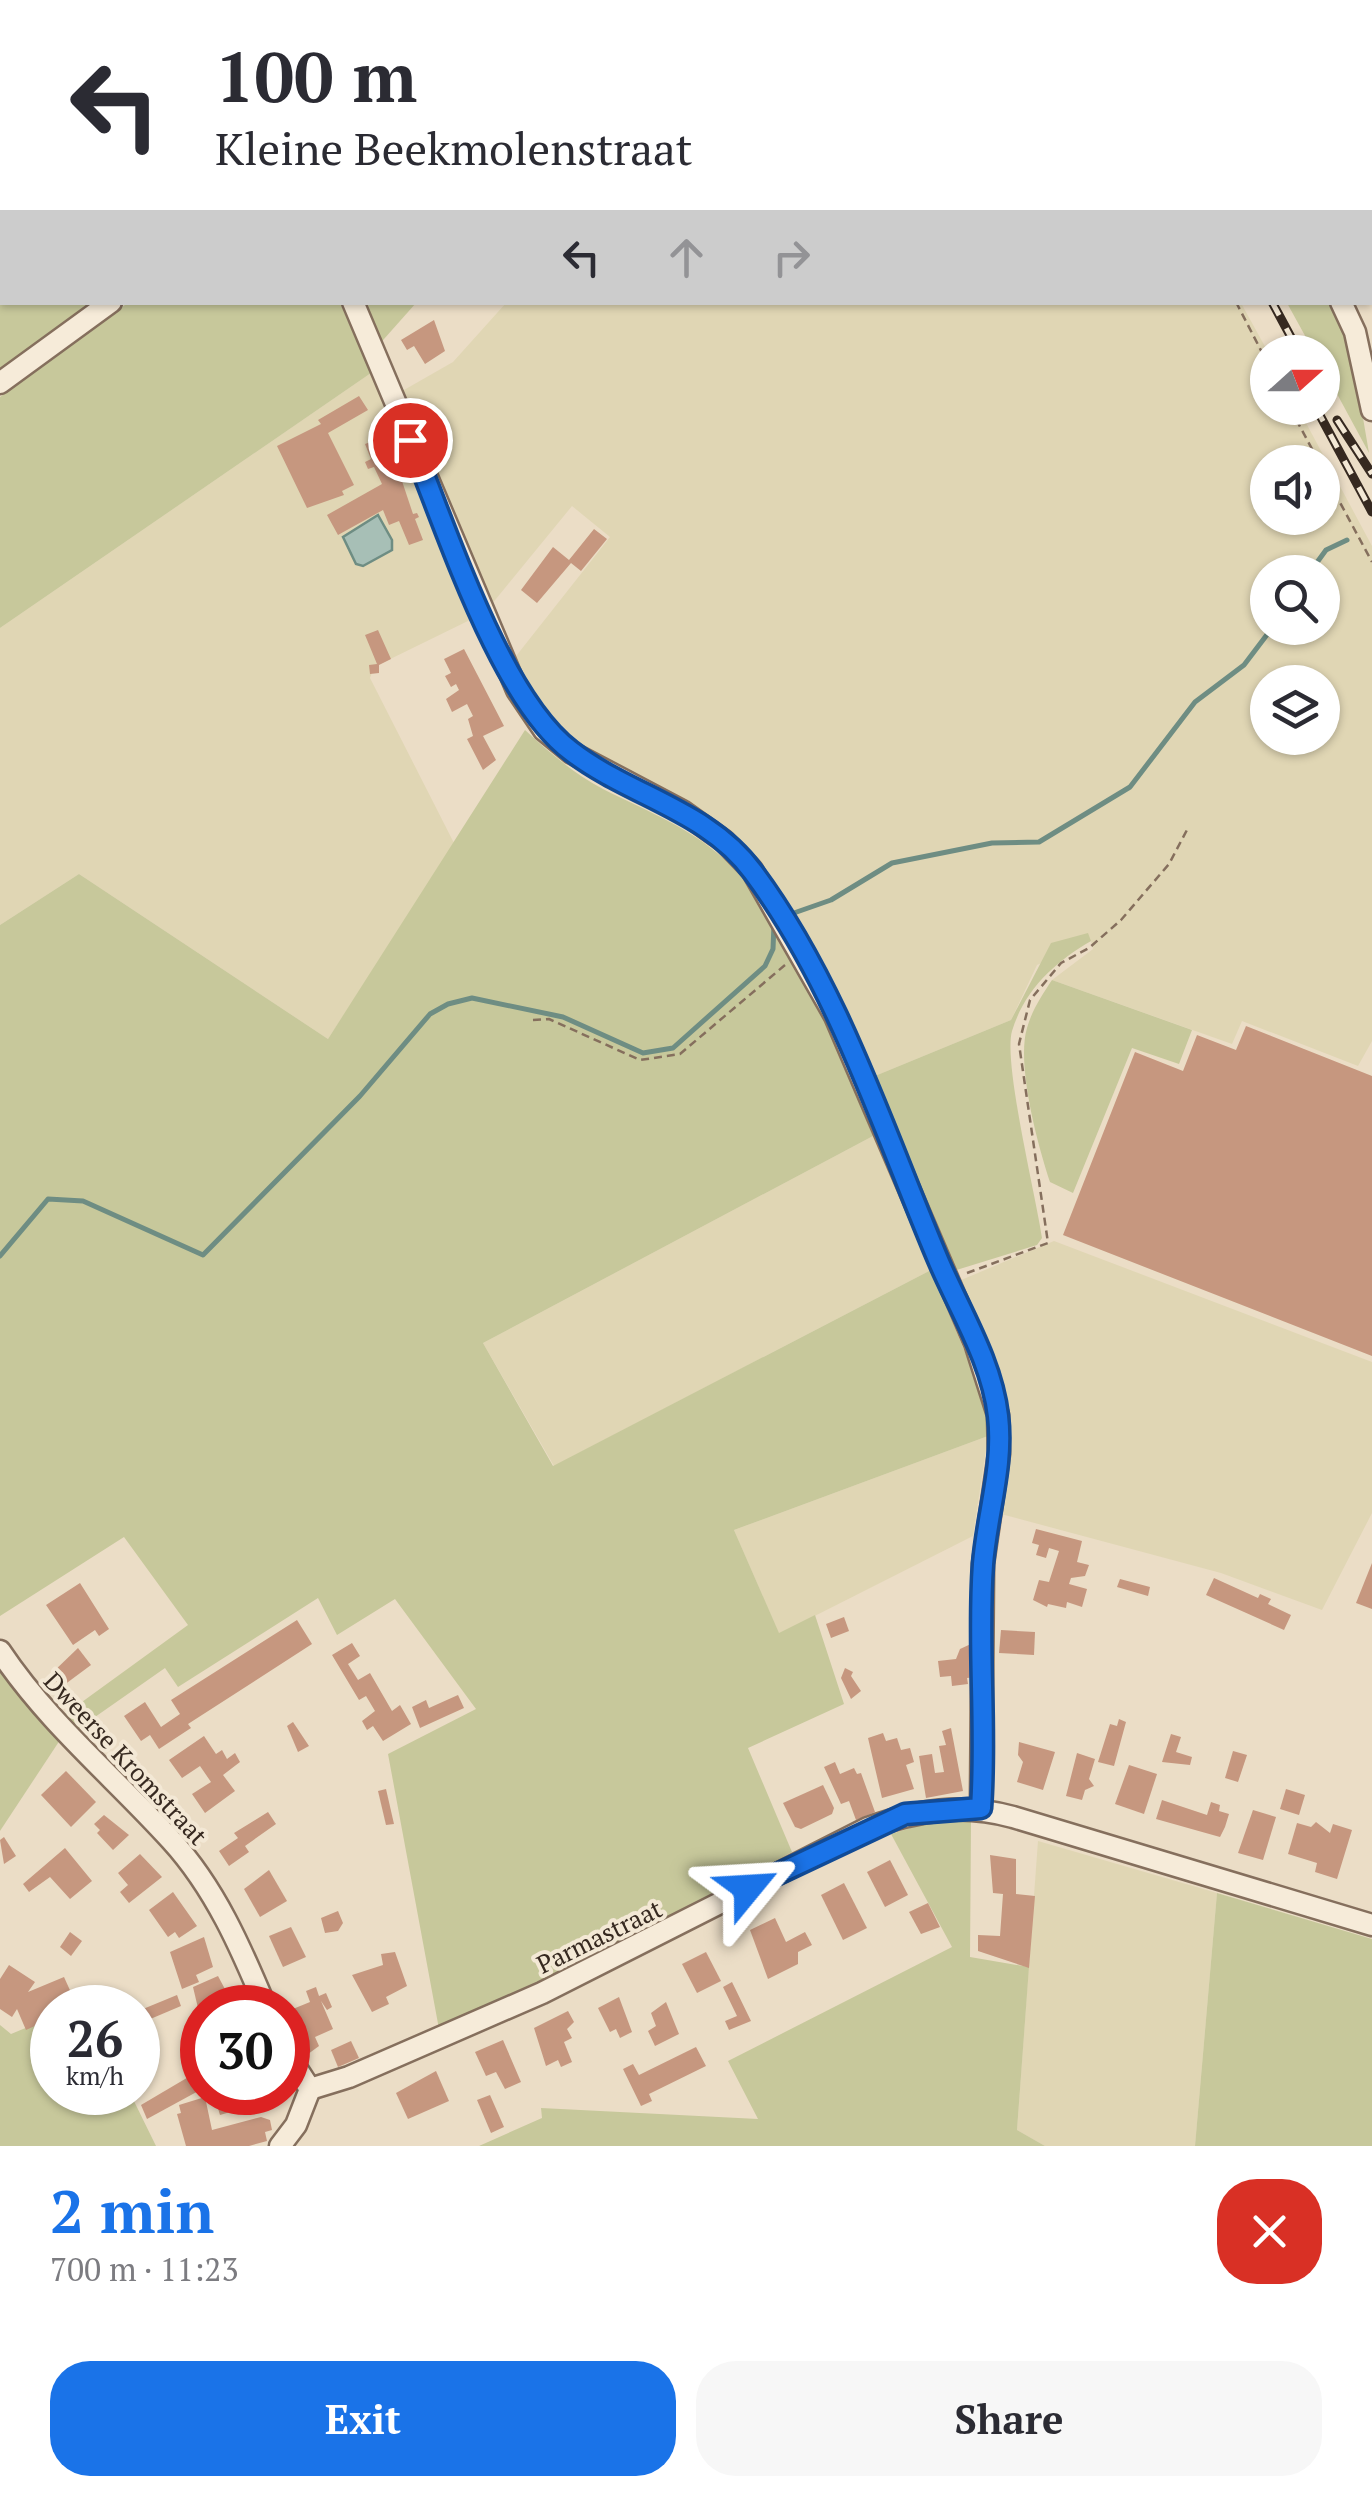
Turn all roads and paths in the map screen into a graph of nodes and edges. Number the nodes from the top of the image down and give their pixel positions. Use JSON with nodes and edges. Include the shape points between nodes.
{"nodes":[{"id":1,"x":107,"y":305,"type":"edge"},
{"id":2,"x":354,"y":305,"type":"edge"},
{"id":3,"x":1238,"y":305,"type":"edge"},
{"id":4,"x":1342,"y":305,"type":"edge"},
{"id":5,"x":1253,"y":335,"type":"edge"},
{"id":6,"x":0,"y":383,"type":"edge"},
{"id":7,"x":1372,"y":410,"type":"edge"},
{"id":8,"x":1340,"y":502,"type":"edge"},
{"id":9,"x":1372,"y":562,"type":"edge"},
{"id":10,"x":1188,"y":828,"type":"dead end"},
{"id":11,"x":802,"y":951,"type":"junction"},
{"id":12,"x":534,"y":1020,"type":"dead end"},
{"id":13,"x":947,"y":1281,"type":"junction"},
{"id":14,"x":0,"y":1651,"type":"edge"},
{"id":15,"x":981,"y":1808,"type":"junction"},
{"id":16,"x":1372,"y":1925,"type":"edge"},
{"id":17,"x":255,"y":1985,"type":"edge"},
{"id":18,"x":310,"y":2089,"type":"edge"},
{"id":19,"x":300,"y":2115,"type":"edge"},
{"id":20,"x":280,"y":2146,"type":"edge"}],
"edges":[{"from":1,"to":6,"type":"street"},
{"from":2,"to":11,"type":"street","via":[[517,690],[544,730],[724,841],[752,870]]},
{"from":3,"to":5,"type":"path"},
{"from":4,"to":7,"type":"street"},
{"from":8,"to":9,"type":"path"},
{"from":10,"to":13,"type":"path","via":[[1169,864],[1122,920],[1061,963],[1030,1000],[1018,1044],[1048,1243]]},
{"from":11,"to":12,"type":"path","via":[[680,1054],[640,1060],[549,1019]]},
{"from":11,"to":13,"type":"street"},
{"from":13,"to":15,"type":"street","via":[[990,1379],[998,1414],[983,1564]]},
{"from":14,"to":17,"type":"street","name":"Dweerse Kromstraat","via":[[41,1708],[172,1841],[207,1886]]},
{"from":15,"to":16,"type":"street","name":"Parmastraat"},
{"from":15,"to":18,"type":"street","name":"Parmastraat","via":[[905,1814],[868,1828],[542,1992]]},
{"from":19,"to":20,"type":"street"}]}
